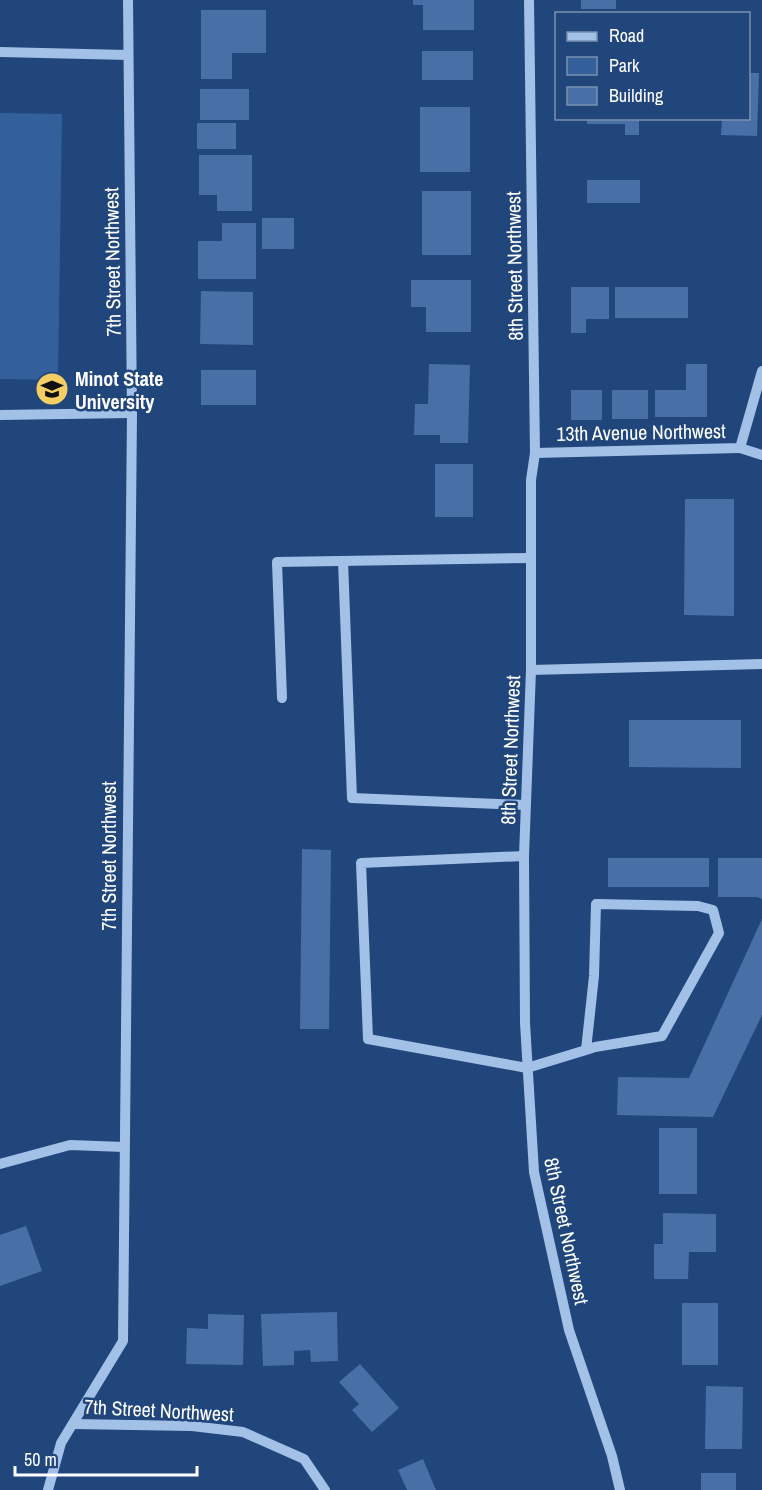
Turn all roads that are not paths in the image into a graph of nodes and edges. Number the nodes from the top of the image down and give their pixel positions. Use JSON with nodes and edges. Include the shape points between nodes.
{"nodes":[{"id":1,"x":128,"y":0,"type":"edge"},
{"id":2,"x":529,"y":0,"type":"edge"},
{"id":3,"x":0,"y":52,"type":"edge"},
{"id":4,"x":128,"y":55,"type":"junction"},
{"id":5,"x":762,"y":371,"type":"edge"},
{"id":6,"x":132,"y":413,"type":"junction"},
{"id":7,"x":0,"y":415,"type":"edge"},
{"id":8,"x":740,"y":448,"type":"junction"},
{"id":9,"x":535,"y":453,"type":"junction"},
{"id":10,"x":762,"y":454,"type":"edge"},
{"id":11,"x":531,"y":558,"type":"junction"},
{"id":12,"x":343,"y":561,"type":"junction"},
{"id":13,"x":762,"y":664,"type":"edge"},
{"id":14,"x":531,"y":670,"type":"junction"},
{"id":15,"x":282,"y":698,"type":"dead end"},
{"id":16,"x":525,"y":805,"type":"junction"},
{"id":17,"x":524,"y":856,"type":"junction"},
{"id":18,"x":586,"y":1050,"type":"junction"},
{"id":19,"x":527,"y":1068,"type":"junction"},
{"id":20,"x":124,"y":1147,"type":"junction"},
{"id":21,"x":0,"y":1164,"type":"edge"},
{"id":22,"x":74,"y":1424,"type":"junction"},
{"id":23,"x":48,"y":1490,"type":"edge"},
{"id":24,"x":325,"y":1490,"type":"edge"},
{"id":25,"x":620,"y":1490,"type":"edge"}],
"edges":[{"from":1,"to":4,"type":"street","name":"7th Street Northwest"},
{"from":2,"to":9,"type":"street","name":"8th Street Northwest"},
{"from":3,"to":4,"type":"street"},
{"from":4,"to":6,"type":"street","name":"7th Street Northwest"},
{"from":5,"to":8,"type":"street","name":"13th Avenue Northwest"},
{"from":6,"to":7,"type":"street"},
{"from":6,"to":20,"type":"street","name":"7th Street Northwest"},
{"from":8,"to":9,"type":"street","name":"13th Avenue Northwest"},
{"from":8,"to":10,"type":"street"},
{"from":9,"to":11,"type":"street","name":"8th Street Northwest"},
{"from":11,"to":12,"type":"street"},
{"from":11,"to":14,"type":"street","name":"8th Street Northwest"},
{"from":12,"to":15,"type":"street","via":[[277,562]]},
{"from":12,"to":16,"type":"street","via":[[352,798]]},
{"from":13,"to":14,"type":"street"},
{"from":14,"to":16,"type":"street","name":"8th Street Northwest"},
{"from":16,"to":17,"type":"street","name":"8th Street Northwest"},
{"from":17,"to":19,"type":"street","name":"8th Street Northwest"},
{"from":17,"to":19,"type":"street","via":[[361,863],[368,1039]]},
{"from":18,"to":18,"type":"street","via":[[596,904],[698,906],[713,910],[719,933],[662,1036]]},
{"from":18,"to":19,"type":"street"},
{"from":19,"to":25,"type":"street","name":"8th Street Northwest","via":[[534,1172],[569,1329]]},
{"from":20,"to":21,"type":"street","via":[[70,1145]]},
{"from":20,"to":22,"type":"street","name":"7th Street Northwest","via":[[123,1341]]},
{"from":22,"to":23,"type":"street","via":[[61,1443]]},
{"from":22,"to":24,"type":"street","name":"7th Street Northwest","via":[[192,1425],[243,1432],[304,1459]]}]}
